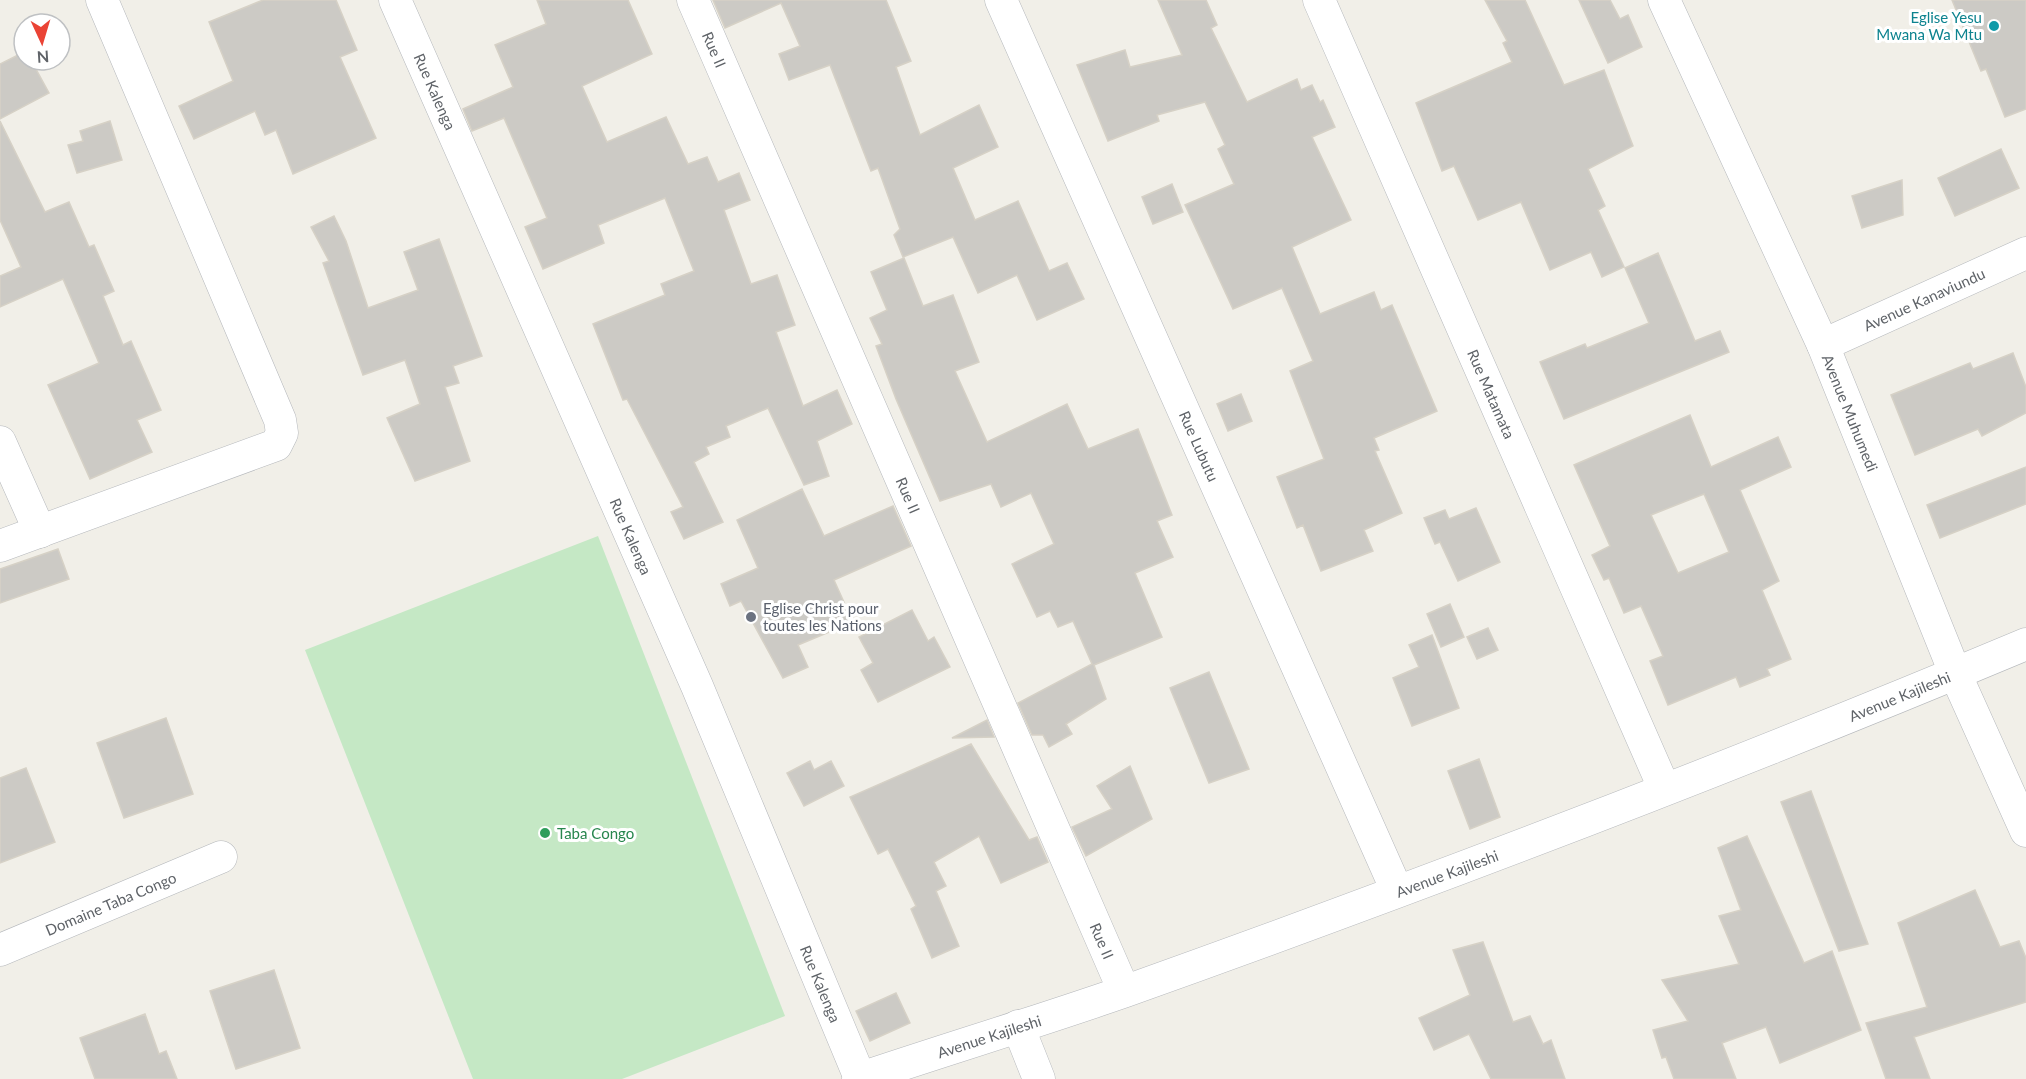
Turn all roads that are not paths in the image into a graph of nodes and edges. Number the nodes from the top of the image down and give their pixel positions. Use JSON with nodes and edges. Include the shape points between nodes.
{"nodes":[{"id":1,"x":102,"y":0,"type":"edge"},
{"id":2,"x":394,"y":0,"type":"edge"},
{"id":3,"x":693,"y":0,"type":"edge"},
{"id":4,"x":1000,"y":0,"type":"edge"},
{"id":5,"x":1319,"y":0,"type":"edge"},
{"id":6,"x":1669,"y":2,"type":"edge"},
{"id":7,"x":2026,"y":253,"type":"edge"},
{"id":8,"x":1823,"y":345,"type":"junction"},
{"id":9,"x":0,"y":442,"type":"edge"},
{"id":10,"x":40,"y":532,"type":"junction"},
{"id":11,"x":0,"y":546,"type":"edge"},
{"id":12,"x":2026,"y":644,"type":"edge"},
{"id":13,"x":1955,"y":673,"type":"junction"},
{"id":14,"x":1664,"y":788,"type":"junction"},
{"id":15,"x":2026,"y":831,"type":"edge"},
{"id":16,"x":220,"y":857,"type":"dead end"},
{"id":17,"x":1397,"y":891,"type":"junction"},
{"id":18,"x":0,"y":950,"type":"edge"},
{"id":19,"x":1124,"y":991,"type":"junction"},
{"id":20,"x":1018,"y":1026,"type":"junction"},
{"id":21,"x":859,"y":1079,"type":"edge"},
{"id":22,"x":1039,"y":1079,"type":"edge"}],
"edges":[{"from":1,"to":10,"type":"street","via":[[280,420],[282,433],[276,445]]},
{"from":2,"to":21,"type":"street","name":"Rue Kalenga","via":[[697,686]]},
{"from":3,"to":19,"type":"street","name":"Rue II"},
{"from":4,"to":17,"type":"street","name":"Rue Lubutu"},
{"from":5,"to":14,"type":"street","name":"Rue Matamata"},
{"from":6,"to":8,"type":"street","name":"Avenue Muhumedi"},
{"from":7,"to":8,"type":"street","name":"Avenue Kanaviundu"},
{"from":8,"to":13,"type":"street","name":"Avenue Muhumedi"},
{"from":9,"to":10,"type":"street"},
{"from":10,"to":11,"type":"street"},
{"from":12,"to":13,"type":"street","name":"Avenue Kajileshi"},
{"from":13,"to":14,"type":"street","name":"Avenue Kajileshi"},
{"from":13,"to":15,"type":"street","name":"Avenue Muhumedi"},
{"from":14,"to":17,"type":"street","name":"Avenue Kajileshi"},
{"from":16,"to":18,"type":"street","name":"Domaine Taba Congo"},
{"from":17,"to":19,"type":"street","name":"Avenue Kajileshi"},
{"from":19,"to":20,"type":"street","name":"Avenue Kajileshi"},
{"from":20,"to":21,"type":"street","name":"Avenue Kajileshi"},
{"from":20,"to":22,"type":"street"}]}
